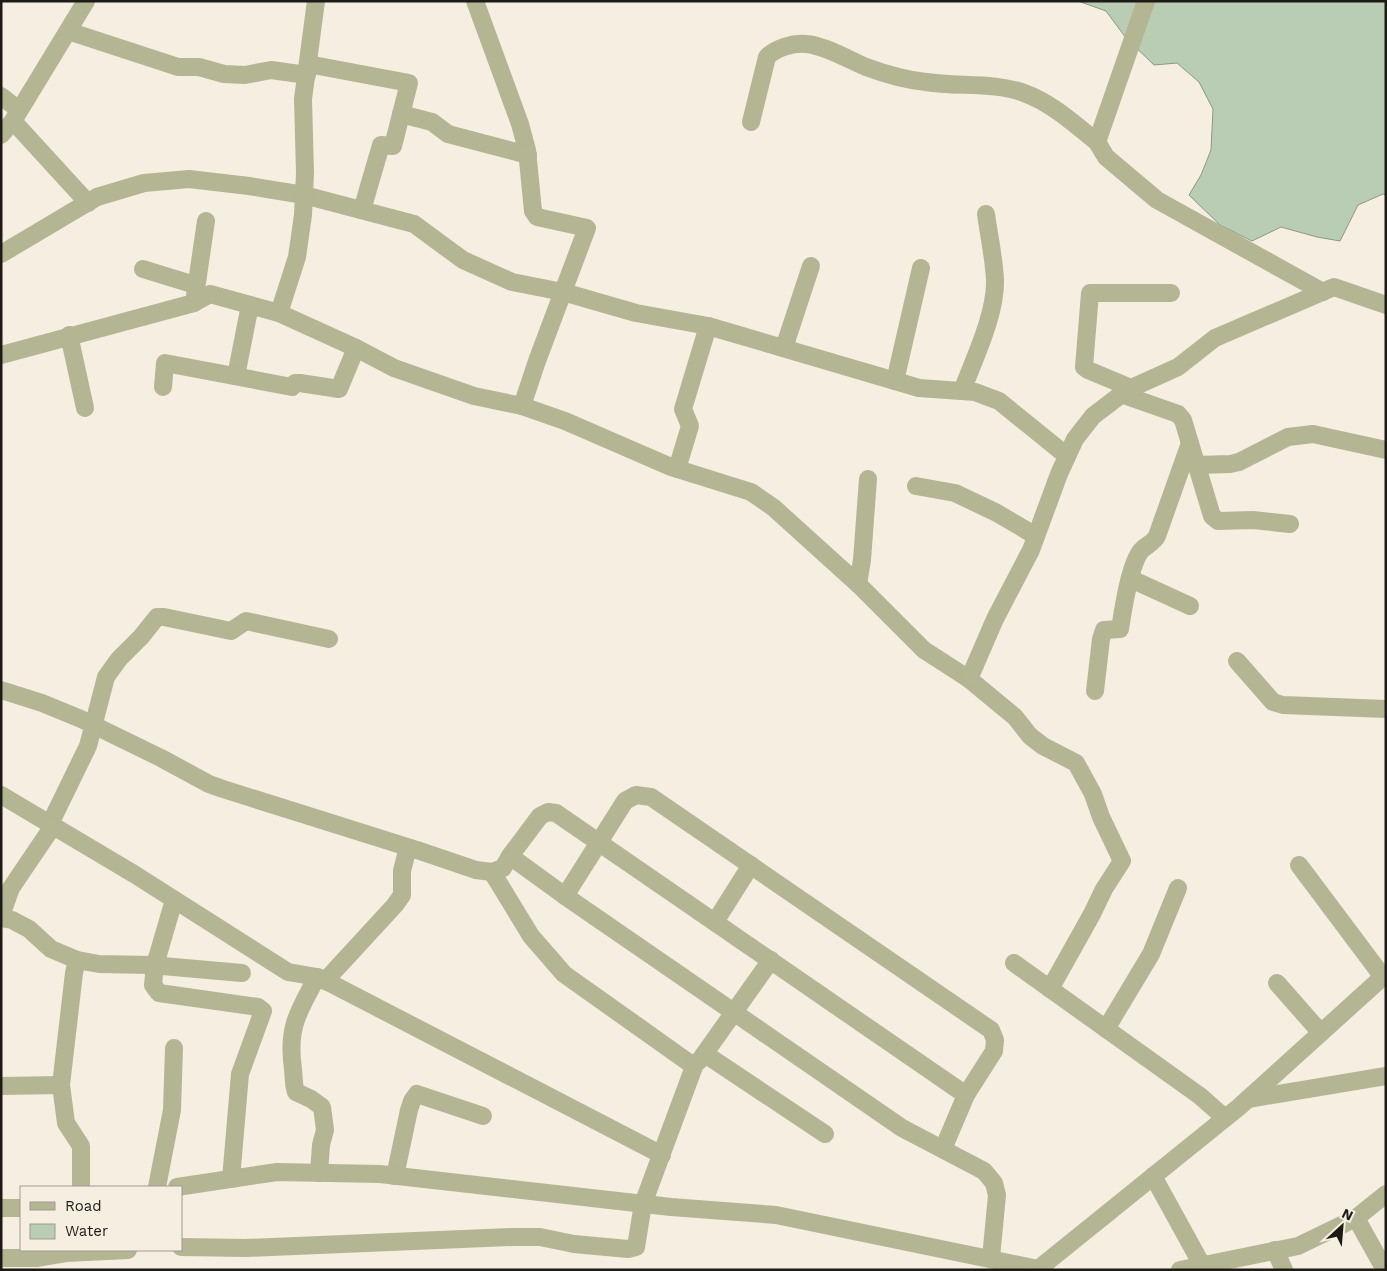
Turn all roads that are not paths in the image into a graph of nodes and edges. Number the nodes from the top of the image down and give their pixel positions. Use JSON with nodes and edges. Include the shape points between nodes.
{"nodes":[{"id":1,"x":316,"y":1,"type":"edge"},
{"id":2,"x":475,"y":1,"type":"edge"},
{"id":3,"x":1146,"y":1,"type":"edge"},
{"id":4,"x":83,"y":2,"type":"edge"},
{"id":5,"x":68,"y":31,"type":"junction"},
{"id":6,"x":307,"y":70,"type":"junction"},
{"id":7,"x":1,"y":96,"type":"edge"},
{"id":8,"x":401,"y":114,"type":"junction"},
{"id":9,"x":16,"y":116,"type":"junction"},
{"id":10,"x":751,"y":122,"type":"dead end"},
{"id":11,"x":1,"y":135,"type":"edge"},
{"id":12,"x":1097,"y":142,"type":"junction"},
{"id":13,"x":528,"y":155,"type":"junction"},
{"id":14,"x":304,"y":195,"type":"junction"},
{"id":15,"x":88,"y":203,"type":"junction"},
{"id":16,"x":362,"y":210,"type":"junction"},
{"id":17,"x":986,"y":214,"type":"dead end"},
{"id":18,"x":206,"y":221,"type":"dead end"},
{"id":19,"x":1,"y":254,"type":"edge"},
{"id":20,"x":811,"y":266,"type":"dead end"},
{"id":21,"x":921,"y":268,"type":"dead end"},
{"id":22,"x":143,"y":269,"type":"dead end"},
{"id":23,"x":195,"y":285,"type":"junction"},
{"id":24,"x":563,"y":292,"type":"junction"},
{"id":25,"x":1323,"y":292,"type":"junction"},
{"id":26,"x":1171,"y":293,"type":"dead end"},
{"id":27,"x":194,"y":303,"type":"junction"},
{"id":28,"x":250,"y":305,"type":"junction"},
{"id":29,"x":1386,"y":306,"type":"edge"},
{"id":30,"x":279,"y":313,"type":"junction"},
{"id":31,"x":708,"y":326,"type":"junction"},
{"id":32,"x":69,"y":335,"type":"junction"},
{"id":33,"x":356,"y":348,"type":"junction"},
{"id":34,"x":784,"y":348,"type":"junction"},
{"id":35,"x":1,"y":355,"type":"edge"},
{"id":36,"x":236,"y":376,"type":"junction"},
{"id":37,"x":895,"y":381,"type":"junction"},
{"id":38,"x":163,"y":387,"type":"dead end"},
{"id":39,"x":962,"y":391,"type":"junction"},
{"id":40,"x":1126,"y":391,"type":"junction"},
{"id":41,"x":522,"y":406,"type":"junction"},
{"id":42,"x":84,"y":408,"type":"dead end"},
{"id":43,"x":1190,"y":443,"type":"junction"},
{"id":44,"x":1386,"y":450,"type":"edge"},
{"id":45,"x":1067,"y":456,"type":"junction"},
{"id":46,"x":1196,"y":465,"type":"junction"},
{"id":47,"x":678,"y":469,"type":"junction"},
{"id":48,"x":868,"y":479,"type":"dead end"},
{"id":49,"x":916,"y":486,"type":"dead end"},
{"id":50,"x":1290,"y":524,"type":"dead end"},
{"id":51,"x":1036,"y":536,"type":"junction"},
{"id":52,"x":1131,"y":579,"type":"junction"},
{"id":53,"x":858,"y":584,"type":"junction"},
{"id":54,"x":1190,"y":606,"type":"dead end"},
{"id":55,"x":329,"y":639,"type":"dead end"},
{"id":56,"x":1237,"y":661,"type":"dead end"},
{"id":57,"x":969,"y":679,"type":"junction"},
{"id":58,"x":1,"y":690,"type":"edge"},
{"id":59,"x":1095,"y":691,"type":"dead end"},
{"id":60,"x":1386,"y":709,"type":"edge"},
{"id":61,"x":93,"y":726,"type":"junction"},
{"id":62,"x":1,"y":795,"type":"edge"},
{"id":63,"x":51,"y":825,"type":"junction"},
{"id":64,"x":598,"y":842,"type":"junction"},
{"id":65,"x":410,"y":848,"type":"junction"},
{"id":66,"x":510,"y":856,"type":"junction"},
{"id":67,"x":751,"y":865,"type":"junction"},
{"id":68,"x":1299,"y":865,"type":"dead end"},
{"id":69,"x":492,"y":872,"type":"junction"},
{"id":70,"x":1178,"y":888,"type":"dead end"},
{"id":71,"x":564,"y":896,"type":"junction"},
{"id":72,"x":174,"y":900,"type":"junction"},
{"id":73,"x":1,"y":917,"type":"edge"},
{"id":74,"x":715,"y":922,"type":"junction"},
{"id":75,"x":77,"y":960,"type":"junction"},
{"id":76,"x":771,"y":960,"type":"junction"},
{"id":77,"x":1014,"y":963,"type":"dead end"},
{"id":78,"x":155,"y":966,"type":"junction"},
{"id":79,"x":242,"y":973,"type":"dead end"},
{"id":80,"x":1384,"y":975,"type":"edge"},
{"id":81,"x":321,"y":979,"type":"junction"},
{"id":82,"x":1277,"y":983,"type":"dead end"},
{"id":83,"x":1050,"y":988,"type":"junction"},
{"id":84,"x":735,"y":1013,"type":"junction"},
{"id":85,"x":1106,"y":1029,"type":"junction"},
{"id":86,"x":1321,"y":1033,"type":"junction"},
{"id":87,"x":174,"y":1048,"type":"dead end"},
{"id":88,"x":700,"y":1059,"type":"junction"},
{"id":89,"x":1386,"y":1076,"type":"edge"},
{"id":90,"x":61,"y":1085,"type":"junction"},
{"id":91,"x":1,"y":1086,"type":"edge"},
{"id":92,"x":966,"y":1095,"type":"junction"},
{"id":93,"x":1247,"y":1099,"type":"junction"},
{"id":94,"x":483,"y":1116,"type":"dead end"},
{"id":95,"x":1225,"y":1118,"type":"junction"},
{"id":96,"x":825,"y":1134,"type":"dead end"},
{"id":97,"x":943,"y":1149,"type":"junction"},
{"id":98,"x":662,"y":1155,"type":"junction"},
{"id":99,"x":319,"y":1173,"type":"junction"},
{"id":100,"x":395,"y":1176,"type":"junction"},
{"id":101,"x":1153,"y":1176,"type":"junction"},
{"id":102,"x":231,"y":1179,"type":"junction"},
{"id":103,"x":81,"y":1186,"type":"edge"},
{"id":104,"x":157,"y":1186,"type":"edge"},
{"id":105,"x":182,"y":1186,"type":"edge"},
{"id":106,"x":1386,"y":1194,"type":"edge"},
{"id":107,"x":643,"y":1204,"type":"junction"},
{"id":108,"x":1,"y":1208,"type":"edge"},
{"id":109,"x":20,"y":1208,"type":"edge"},
{"id":110,"x":1356,"y":1218,"type":"junction"},
{"id":111,"x":182,"y":1247,"type":"edge"},
{"id":112,"x":1275,"y":1250,"type":"junction"},
{"id":113,"x":107,"y":1251,"type":"edge"},
{"id":114,"x":1,"y":1258,"type":"edge"},
{"id":115,"x":990,"y":1258,"type":"junction"},
{"id":116,"x":1386,"y":1261,"type":"edge"},
{"id":117,"x":1202,"y":1265,"type":"junction"},
{"id":118,"x":1039,"y":1269,"type":"edge"},
{"id":119,"x":1180,"y":1270,"type":"edge"},
{"id":120,"x":1284,"y":1270,"type":"edge"}],
"edges":[{"from":1,"to":6,"type":"street"},
{"from":2,"to":13,"type":"street","via":[[520,124]]},
{"from":3,"to":12,"type":"street"},
{"from":4,"to":5,"type":"street"},
{"from":5,"to":6,"type":"street","via":[[178,66],[199,67],[224,74]]},
{"from":5,"to":9,"type":"street"},
{"from":6,"to":8,"type":"street","via":[[409,83]]},
{"from":6,"to":14,"type":"street","via":[[303,100]]},
{"from":7,"to":9,"type":"street"},
{"from":8,"to":13,"type":"street","via":[[432,122],[448,134]]},
{"from":8,"to":16,"type":"street","via":[[393,146],[381,145]]},
{"from":9,"to":11,"type":"street"},
{"from":9,"to":15,"type":"street"},
{"from":10,"to":12,"type":"street","via":[[767,57],[783,47],[806,44],[867,67],[924,82],[1006,88],[1024,93],[1057,110]]},
{"from":12,"to":25,"type":"street","via":[[1106,157],[1157,200]]},
{"from":13,"to":24,"type":"street","via":[[533,211],[537,217],[587,228]]},
{"from":14,"to":15,"type":"street","via":[[189,179],[144,183],[97,197]]},
{"from":14,"to":16,"type":"street"},
{"from":14,"to":30,"type":"street","via":[[297,257]]},
{"from":15,"to":19,"type":"street"},
{"from":16,"to":24,"type":"street","via":[[414,224],[463,260],[512,282]]},
{"from":17,"to":39,"type":"street","via":[[995,280],[992,305]]},
{"from":18,"to":23,"type":"street"},
{"from":20,"to":34,"type":"street"},
{"from":21,"to":37,"type":"street"},
{"from":22,"to":23,"type":"street"},
{"from":23,"to":27,"type":"street"},
{"from":24,"to":31,"type":"street","via":[[636,313]]},
{"from":24,"to":41,"type":"street"},
{"from":25,"to":29,"type":"street","via":[[1334,287]]},
{"from":25,"to":40,"type":"street","via":[[1215,338],[1178,367]]},
{"from":26,"to":40,"type":"street","via":[[1090,293],[1084,367]]},
{"from":27,"to":28,"type":"street","via":[[210,294]]},
{"from":27,"to":32,"type":"street"},
{"from":28,"to":30,"type":"street"},
{"from":28,"to":36,"type":"street"},
{"from":30,"to":33,"type":"street"},
{"from":31,"to":34,"type":"street"},
{"from":31,"to":47,"type":"street","via":[[683,409],[690,426]]},
{"from":32,"to":35,"type":"street"},
{"from":32,"to":42,"type":"street"},
{"from":33,"to":36,"type":"street","via":[[339,389],[300,383],[292,387]]},
{"from":33,"to":41,"type":"street","via":[[394,368],[474,396]]},
{"from":34,"to":37,"type":"street"},
{"from":36,"to":38,"type":"street","via":[[165,363]]},
{"from":37,"to":39,"type":"street","via":[[919,388]]},
{"from":39,"to":45,"type":"street","via":[[999,401]]},
{"from":40,"to":43,"type":"street","via":[[1178,414]]},
{"from":40,"to":45,"type":"street","via":[[1093,416],[1075,439]]},
{"from":41,"to":47,"type":"street"},
{"from":43,"to":46,"type":"street"},
{"from":43,"to":52,"type":"street","via":[[1157,536],[1154,542],[1140,551]]},
{"from":44,"to":46,"type":"street","via":[[1313,434],[1288,437],[1239,462]]},
{"from":45,"to":51,"type":"street"},
{"from":46,"to":50,"type":"street","via":[[1212,516],[1218,520]]},
{"from":47,"to":53,"type":"street","via":[[751,492],[774,508]]},
{"from":48,"to":53,"type":"street"},
{"from":49,"to":51,"type":"street","via":[[955,493],[997,512]]},
{"from":51,"to":57,"type":"street"},
{"from":52,"to":54,"type":"street"},
{"from":52,"to":59,"type":"street","via":[[1120,630],[1104,630],[1101,639]]},
{"from":53,"to":57,"type":"street","via":[[924,650]]},
{"from":55,"to":61,"type":"street","via":[[246,621],[231,631],[156,617],[106,677]]},
{"from":56,"to":60,"type":"street","via":[[1273,702]]},
{"from":57,"to":83,"type":"street","via":[[1014,717],[1030,736],[1076,764],[1093,794],[1122,861]]},
{"from":58,"to":61,"type":"street","via":[[42,703]]},
{"from":61,"to":63,"type":"street","via":[[88,746]]},
{"from":61,"to":65,"type":"street","via":[[209,784]]},
{"from":62,"to":63,"type":"street"},
{"from":63,"to":72,"type":"street"},
{"from":63,"to":73,"type":"street","via":[[11,888]]},
{"from":64,"to":66,"type":"street","via":[[556,813],[548,812],[540,816]]},
{"from":64,"to":67,"type":"street","via":[[625,801],[636,795],[652,797]]},
{"from":64,"to":71,"type":"street"},
{"from":64,"to":74,"type":"street"},
{"from":65,"to":69,"type":"street","via":[[476,870]]},
{"from":65,"to":81,"type":"street","via":[[402,871],[402,895],[396,905]]},
{"from":66,"to":69,"type":"street","via":[[503,868]]},
{"from":66,"to":71,"type":"street"},
{"from":67,"to":74,"type":"street"},
{"from":67,"to":92,"type":"street","via":[[991,1030],[996,1040],[994,1051]]},
{"from":68,"to":80,"type":"street"},
{"from":69,"to":88,"type":"street","via":[[531,936],[564,974],[688,1062]]},
{"from":70,"to":85,"type":"street","via":[[1151,954]]},
{"from":71,"to":84,"type":"street"},
{"from":72,"to":78,"type":"street"},
{"from":72,"to":81,"type":"street","via":[[288,972]]},
{"from":73,"to":75,"type":"street","via":[[29,929],[51,949]]},
{"from":74,"to":76,"type":"street"},
{"from":75,"to":78,"type":"street"},
{"from":75,"to":90,"type":"street"},
{"from":76,"to":84,"type":"street"},
{"from":76,"to":92,"type":"street"},
{"from":77,"to":83,"type":"street"},
{"from":78,"to":79,"type":"street"},
{"from":78,"to":102,"type":"street","via":[[153,985],[159,993],[258,1007],[263,1011],[240,1074]]},
{"from":80,"to":86,"type":"street"},
{"from":81,"to":98,"type":"street"},
{"from":81,"to":99,"type":"street","via":[[292,1027],[290,1048],[296,1092],[322,1107],[325,1130]]},
{"from":82,"to":86,"type":"street"},
{"from":83,"to":85,"type":"street"},
{"from":84,"to":88,"type":"street"},
{"from":84,"to":97,"type":"street","via":[[902,1128]]},
{"from":85,"to":95,"type":"street","via":[[1200,1096]]},
{"from":86,"to":93,"type":"street"},
{"from":87,"to":104,"type":"street","via":[[172,1110]]},
{"from":88,"to":96,"type":"street"},
{"from":88,"to":98,"type":"street"},
{"from":89,"to":93,"type":"street"},
{"from":90,"to":91,"type":"street"},
{"from":90,"to":103,"type":"street","via":[[66,1123],[81,1146]]},
{"from":92,"to":97,"type":"street"},
{"from":93,"to":95,"type":"street"},
{"from":94,"to":100,"type":"street","via":[[417,1094],[409,1110]]},
{"from":95,"to":101,"type":"street"},
{"from":97,"to":115,"type":"street","via":[[984,1171],[994,1183],[997,1194]]},
{"from":98,"to":107,"type":"street"},
{"from":99,"to":100,"type":"street"},
{"from":99,"to":102,"type":"street","via":[[277,1172]]},
{"from":100,"to":107,"type":"street"},
{"from":101,"to":117,"type":"street"},
{"from":101,"to":118,"type":"street"},
{"from":102,"to":105,"type":"street"},
{"from":106,"to":110,"type":"street"},
{"from":107,"to":111,"type":"street","via":[[638,1243],[628,1249],[512,1236],[246,1248]]},
{"from":107,"to":115,"type":"street","via":[[776,1215]]},
{"from":108,"to":109,"type":"street"},
{"from":110,"to":112,"type":"street","via":[[1298,1246]]},
{"from":110,"to":116,"type":"street","via":[[1381,1263]]},
{"from":112,"to":117,"type":"street"},
{"from":112,"to":120,"type":"street"},
{"from":113,"to":114,"type":"street"},
{"from":115,"to":118,"type":"street"},
{"from":117,"to":119,"type":"street"}]}
